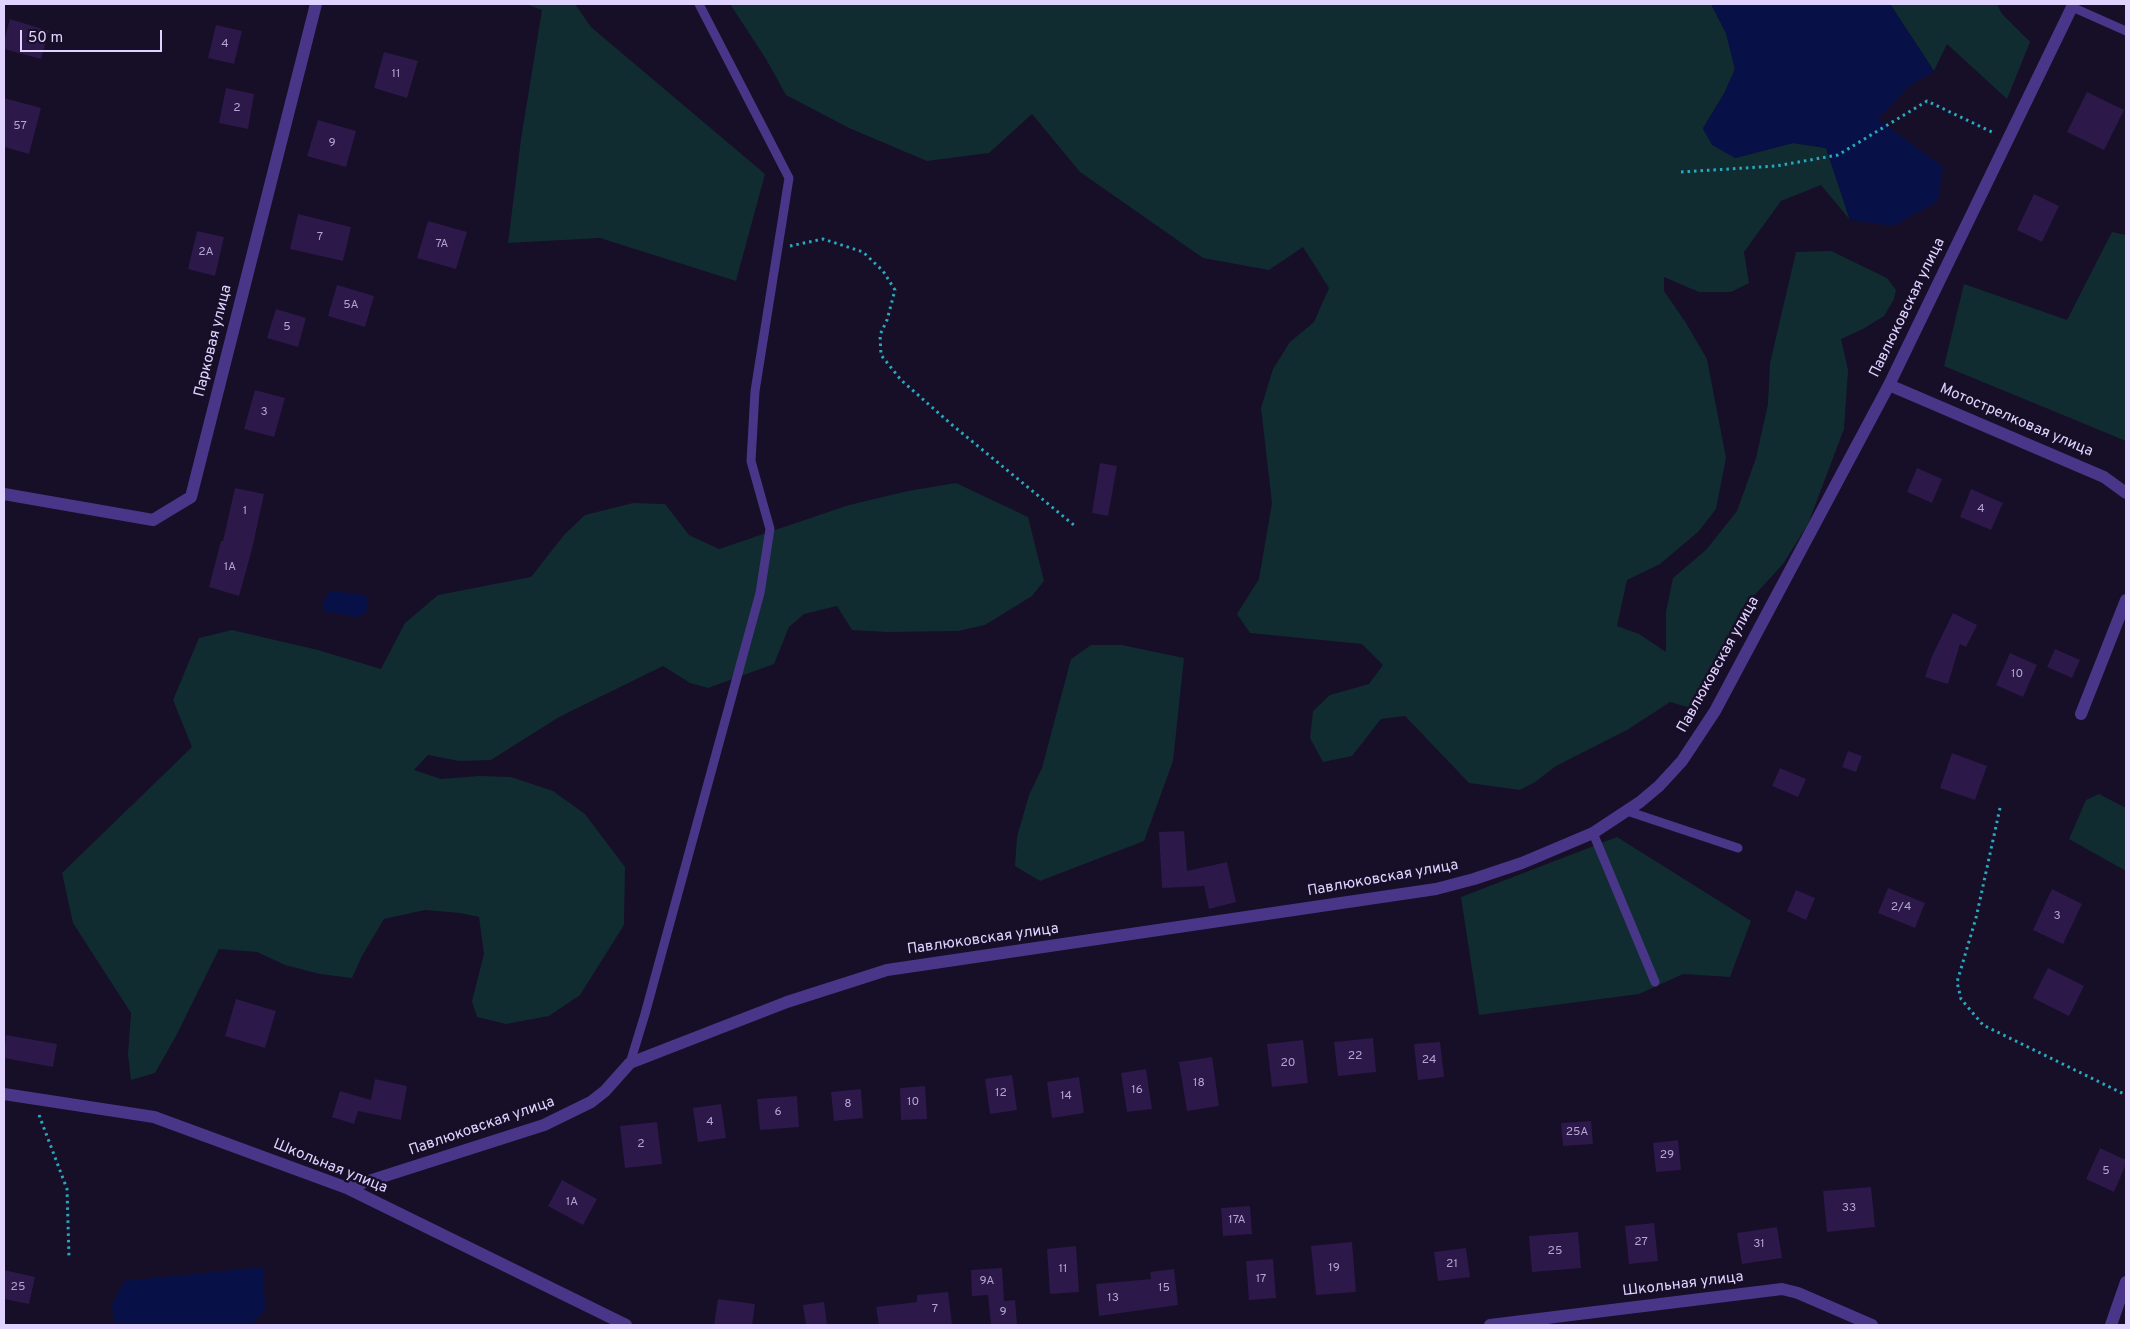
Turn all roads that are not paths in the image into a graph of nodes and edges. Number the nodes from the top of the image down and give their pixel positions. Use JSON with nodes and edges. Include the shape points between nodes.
{"nodes":[{"id":1,"x":316,"y":4,"type":"edge"},
{"id":2,"x":699,"y":4,"type":"edge"},
{"id":3,"x":2072,"y":7,"type":"joint"},
{"id":4,"x":2126,"y":31,"type":"edge"},
{"id":5,"x":1889,"y":385,"type":"junction"},
{"id":6,"x":2126,"y":493,"type":"edge"},
{"id":7,"x":4,"y":494,"type":"edge"},
{"id":8,"x":2126,"y":600,"type":"edge"},
{"id":9,"x":2081,"y":714,"type":"dead end"},
{"id":10,"x":1628,"y":811,"type":"junction"},
{"id":11,"x":1593,"y":833,"type":"junction"},
{"id":12,"x":1738,"y":848,"type":"dead end"},
{"id":13,"x":1655,"y":982,"type":"dead end"},
{"id":14,"x":630,"y":1063,"type":"junction"},
{"id":15,"x":4,"y":1094,"type":"edge"},
{"id":16,"x":347,"y":1188,"type":"junction"},
{"id":17,"x":2126,"y":1282,"type":"edge"},
{"id":18,"x":626,"y":1325,"type":"edge"},
{"id":19,"x":1490,"y":1325,"type":"edge"},
{"id":20,"x":1872,"y":1325,"type":"edge"},
{"id":21,"x":2111,"y":1325,"type":"edge"}],
"edges":[{"from":1,"to":7,"type":"street","name":"Парковая улица","via":[[191,497],[153,520]]},
{"from":2,"to":14,"type":"lane","via":[[789,178],[755,391],[751,461],[770,529],[760,593]]},
{"from":3,"to":4,"type":"lane"},
{"from":3,"to":5,"type":"street","name":"Павлюковская улица"},
{"from":5,"to":6,"type":"street","name":"Мотострелковая улица","via":[[2104,477]]},
{"from":5,"to":10,"type":"street","name":"Павлюковская улица","via":[[1715,711],[1682,761],[1659,786]]},
{"from":8,"to":9,"type":"street"},
{"from":10,"to":11,"type":"street","name":"Павлюковская улица"},
{"from":10,"to":12,"type":"lane"},
{"from":11,"to":13,"type":"lane"},
{"from":11,"to":14,"type":"street","name":"Павлюковская улица","via":[[1522,863],[1436,889],[887,970],[787,1002]]},
{"from":14,"to":16,"type":"street","name":"Павлюковская улица","via":[[605,1091],[572,1113],[544,1125]]},
{"from":15,"to":16,"type":"street","name":"Школьная улица","via":[[154,1117]]},
{"from":16,"to":18,"type":"street","name":"Школьная улица"},
{"from":17,"to":21,"type":"street"},
{"from":19,"to":20,"type":"street","name":"Школьная улица","via":[[1782,1289]]}]}
